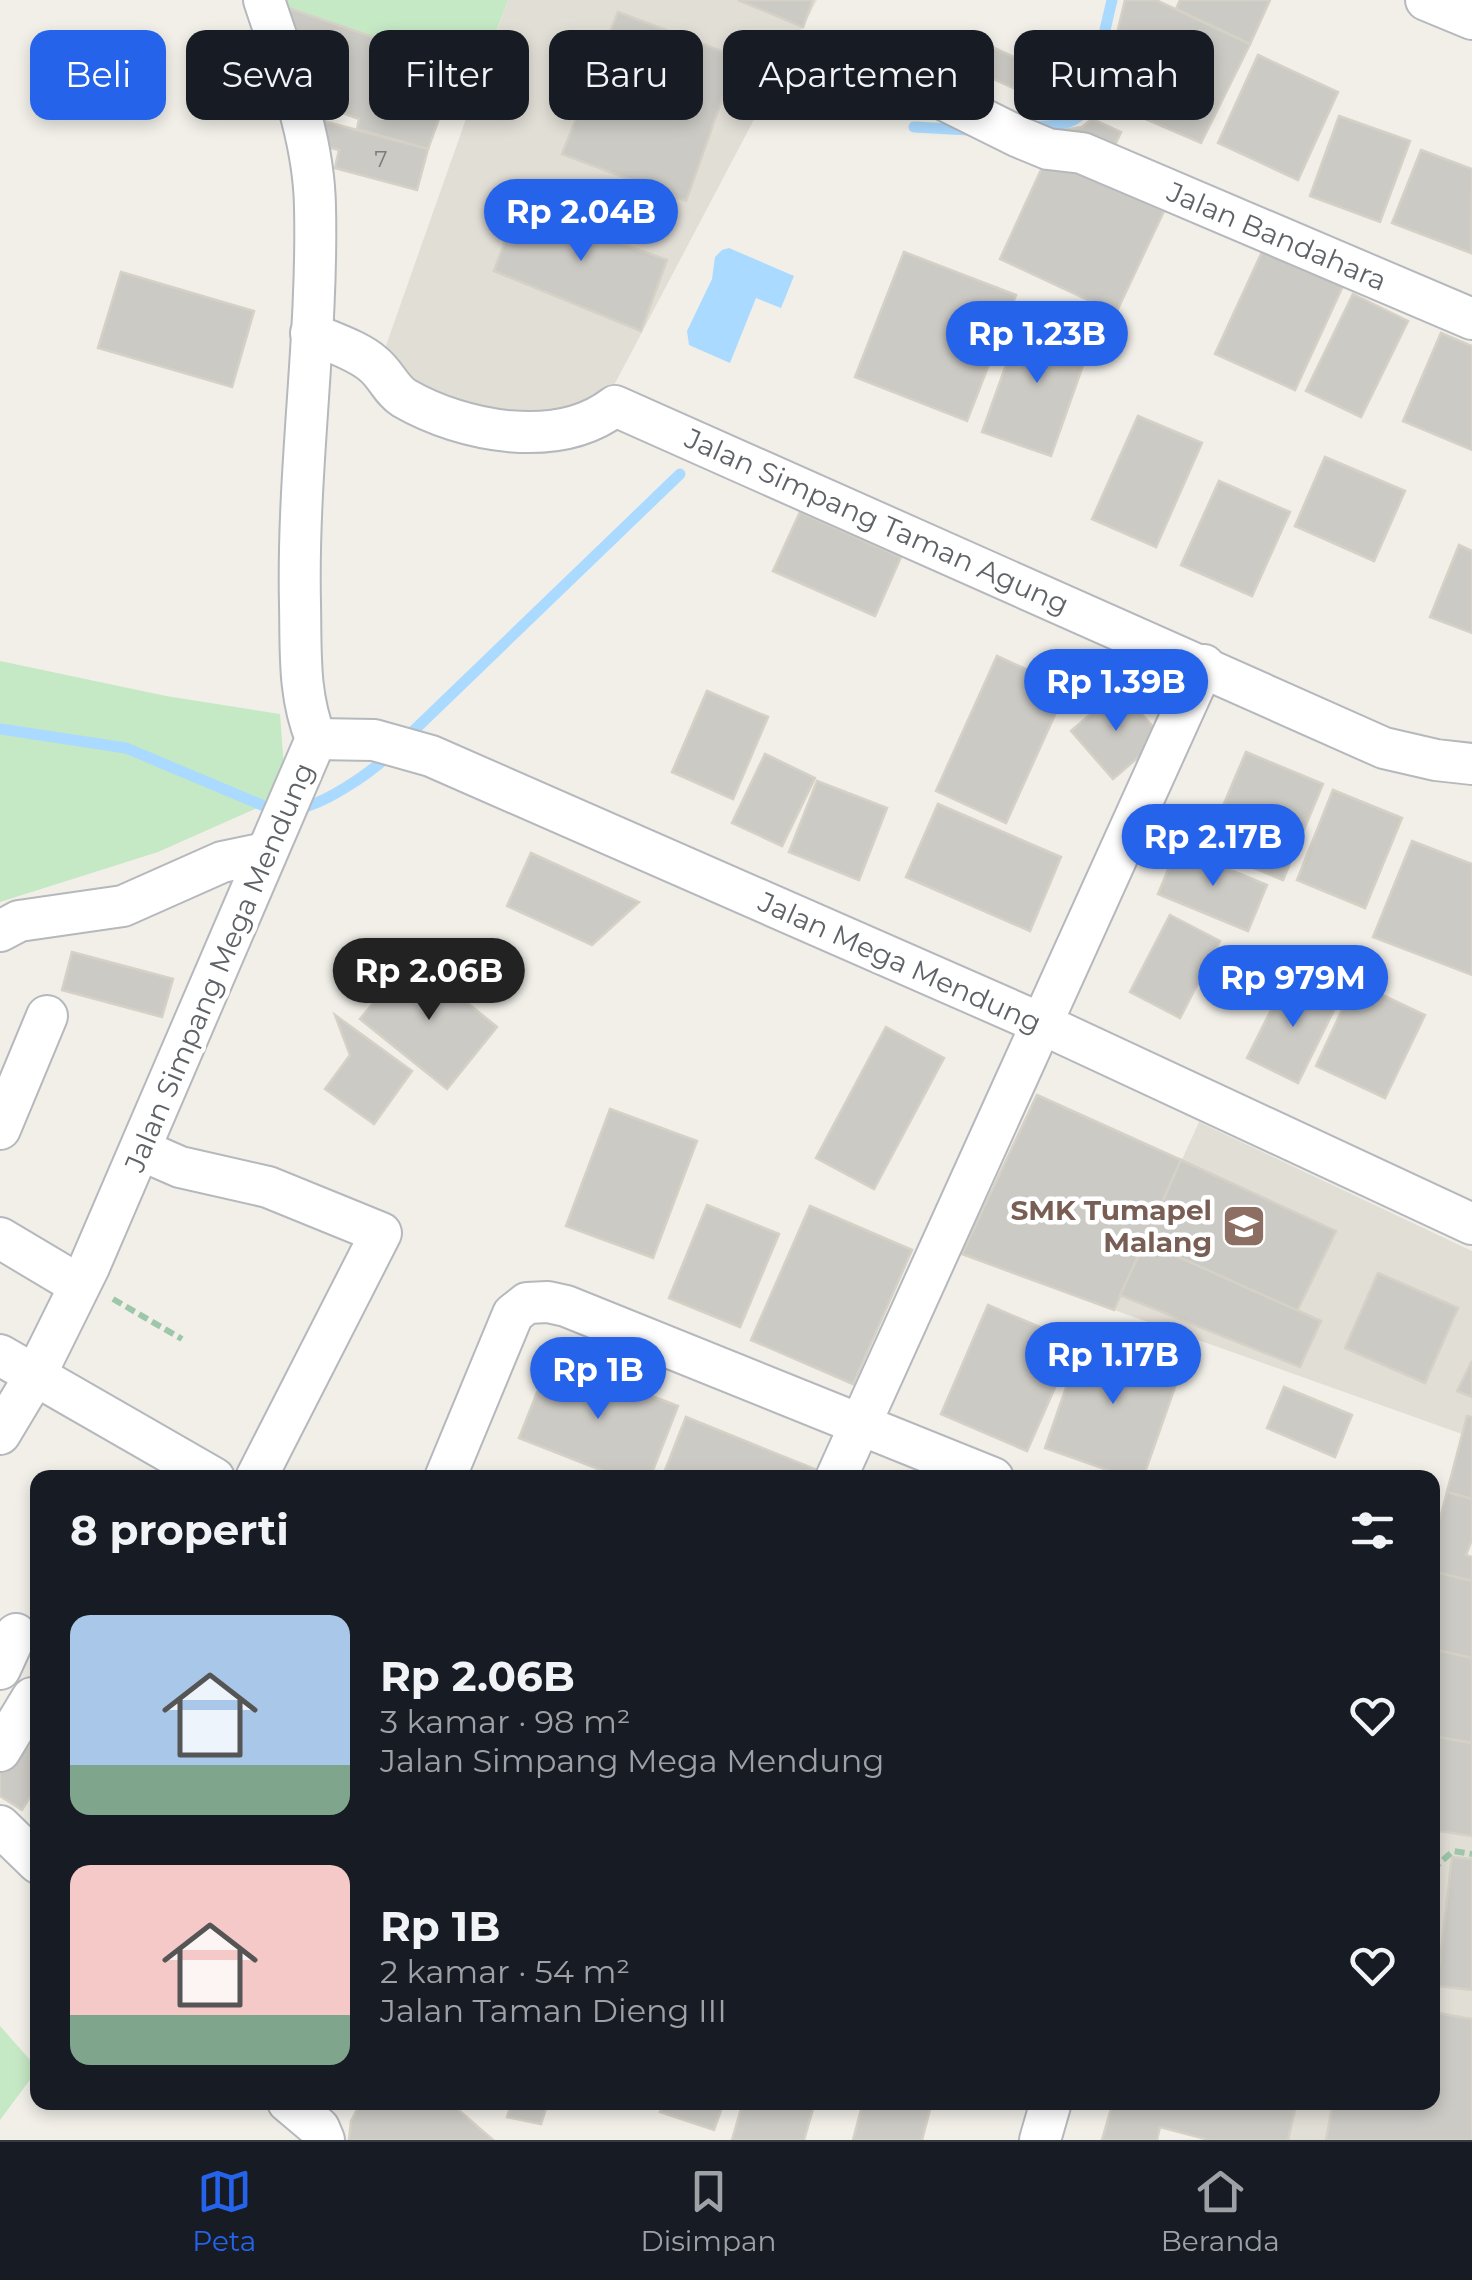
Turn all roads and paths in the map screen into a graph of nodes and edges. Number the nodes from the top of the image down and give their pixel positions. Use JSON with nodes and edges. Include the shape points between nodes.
{"nodes":[{"id":1,"x":264,"y":0,"type":"edge"},
{"id":2,"x":1426,"y":0,"type":"edge"},
{"id":3,"x":1472,"y":19,"type":"edge"},
{"id":4,"x":987,"y":120,"type":"edge"},
{"id":5,"x":1472,"y":319,"type":"edge"},
{"id":6,"x":312,"y":332,"type":"junction"},
{"id":7,"x":1204,"y":665,"type":"junction"},
{"id":8,"x":316,"y":739,"type":"junction"},
{"id":9,"x":1472,"y":764,"type":"edge"},
{"id":10,"x":271,"y":841,"type":"junction"},
{"id":11,"x":0,"y":931,"type":"edge"},
{"id":12,"x":47,"y":1016,"type":"dead end"},
{"id":13,"x":1040,"y":1023,"type":"junction"},
{"id":14,"x":0,"y":1129,"type":"edge"},
{"id":15,"x":141,"y":1150,"type":"junction"},
{"id":16,"x":1472,"y":1224,"type":"edge"},
{"id":17,"x":0,"y":1238,"type":"edge"},
{"id":18,"x":81,"y":1283,"type":"junction"},
{"id":19,"x":182,"y":1338,"type":"dead end"},
{"id":20,"x":0,"y":1356,"type":"edge"},
{"id":21,"x":36,"y":1374,"type":"junction"},
{"id":22,"x":858,"y":1423,"type":"junction"},
{"id":23,"x":0,"y":1434,"type":"edge"},
{"id":24,"x":200,"y":1470,"type":"edge"},
{"id":25,"x":260,"y":1470,"type":"edge"},
{"id":26,"x":448,"y":1470,"type":"edge"},
{"id":27,"x":839,"y":1470,"type":"edge"},
{"id":28,"x":973,"y":1470,"type":"edge"},
{"id":29,"x":23,"y":1693,"type":"edge"},
{"id":30,"x":0,"y":1751,"type":"edge"},
{"id":31,"x":0,"y":1826,"type":"edge"},
{"id":32,"x":30,"y":1854,"type":"edge"},
{"id":33,"x":1472,"y":1854,"type":"edge"},
{"id":34,"x":1440,"y":1863,"type":"edge"},
{"id":35,"x":298,"y":2110,"type":"edge"},
{"id":36,"x":324,"y":2140,"type":"edge"}],
"edges":[{"from":1,"to":6,"type":"street","name":"Jalan Simpang Mega Mendung","via":[[313,174]]},
{"from":2,"to":3,"type":"street"},
{"from":4,"to":5,"type":"street","name":"Jalan Bandahara","via":[[1048,149],[1082,153]]},
{"from":6,"to":7,"type":"street","name":"Jalan Simpang Taman Agung","via":[[372,362],[400,396],[462,423],[525,434],[599,418],[615,406]]},
{"from":6,"to":8,"type":"street","name":"Jalan Simpang Mega Mendung","via":[[299,544],[302,696]]},
{"from":7,"to":9,"type":"street","name":"Jalan Simpang Taman Agung","via":[[1384,748]]},
{"from":7,"to":13,"type":"street"},
{"from":8,"to":10,"type":"street","name":"Jalan Simpang Mega Mendung"},
{"from":8,"to":13,"type":"street","name":"Jalan Mega Mendung","via":[[384,742],[431,756]]},
{"from":10,"to":11,"type":"street","via":[[123,906],[19,921]]},
{"from":10,"to":15,"type":"street","name":"Jalan Simpang Mega Mendung"},
{"from":12,"to":14,"type":"street"},
{"from":13,"to":16,"type":"street","name":"Jalan Mega Mendung"},
{"from":13,"to":22,"type":"street"},
{"from":15,"to":18,"type":"street","name":"Jalan Simpang Mega Mendung"},
{"from":15,"to":25,"type":"street","via":[[180,1167],[268,1187],[381,1233]]},
{"from":17,"to":18,"type":"street"},
{"from":18,"to":19,"type":"path"},
{"from":18,"to":21,"type":"street","name":"Jalan Simpang Mega Mendung"},
{"from":20,"to":21,"type":"street"},
{"from":21,"to":23,"type":"street","name":"Jalan Simpang Mega Mendung"},
{"from":21,"to":24,"type":"street"},
{"from":22,"to":26,"type":"street","via":[[582,1312],[528,1303],[513,1314]]},
{"from":22,"to":27,"type":"street"},
{"from":22,"to":28,"type":"street"},
{"from":29,"to":30,"type":"street"},
{"from":31,"to":32,"type":"street"},
{"from":33,"to":34,"type":"path","via":[[1453,1851]]},
{"from":35,"to":36,"type":"street"}]}
